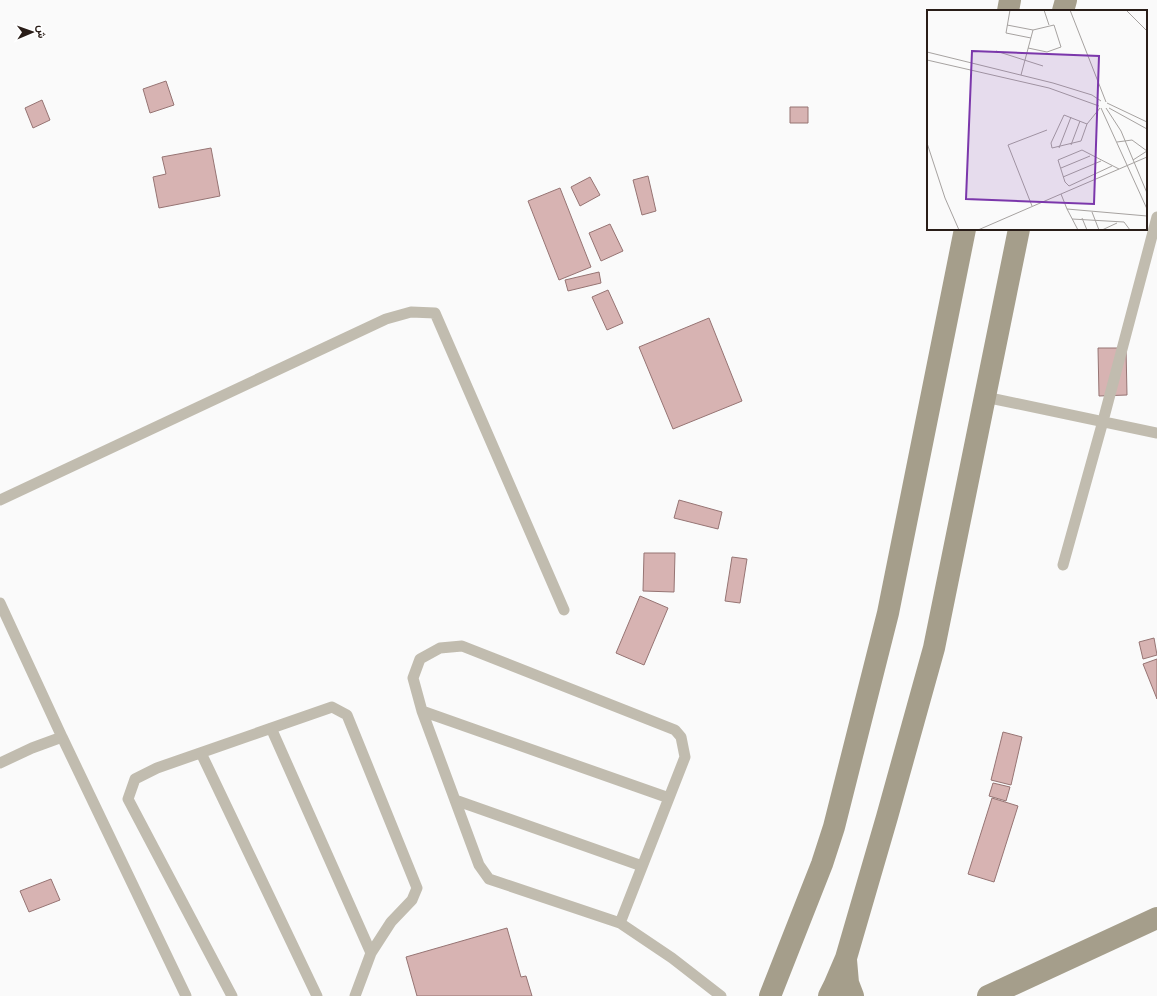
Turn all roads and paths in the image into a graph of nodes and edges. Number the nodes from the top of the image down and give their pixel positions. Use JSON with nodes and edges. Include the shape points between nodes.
{"nodes":[{"id":1,"x":1010,"y":0,"type":"edge"},
{"id":2,"x":1066,"y":0,"type":"edge"},
{"id":3,"x":1008,"y":10,"type":"edge"},
{"id":4,"x":1063,"y":10,"type":"edge"},
{"id":5,"x":1157,"y":217,"type":"edge"},
{"id":6,"x":965,"y":230,"type":"edge"},
{"id":7,"x":1019,"y":230,"type":"edge"},
{"id":8,"x":985,"y":397,"type":"junction"},
{"id":9,"x":1104,"y":421,"type":"junction"},
{"id":10,"x":1157,"y":433,"type":"edge"},
{"id":11,"x":0,"y":500,"type":"edge"},
{"id":12,"x":1063,"y":565,"type":"dead end"},
{"id":13,"x":0,"y":603,"type":"edge"},
{"id":14,"x":564,"y":610,"type":"dead end"},
{"id":15,"x":422,"y":712,"type":"junction"},
{"id":16,"x":271,"y":728,"type":"junction"},
{"id":17,"x":62,"y":737,"type":"junction"},
{"id":18,"x":201,"y":753,"type":"junction"},
{"id":19,"x":0,"y":763,"type":"edge"},
{"id":20,"x":669,"y":798,"type":"junction"},
{"id":21,"x":455,"y":800,"type":"junction"},
{"id":22,"x":642,"y":866,"type":"junction"},
{"id":23,"x":1157,"y":918,"type":"edge"},
{"id":24,"x":620,"y":923,"type":"junction"},
{"id":25,"x":371,"y":953,"type":"junction"},
{"id":26,"x":846,"y":958,"type":"junction"},
{"id":27,"x":186,"y":996,"type":"edge"},
{"id":28,"x":232,"y":996,"type":"edge"},
{"id":29,"x":316,"y":996,"type":"edge"},
{"id":30,"x":355,"y":996,"type":"edge"},
{"id":31,"x":721,"y":996,"type":"edge"},
{"id":32,"x":770,"y":996,"type":"edge"},
{"id":33,"x":829,"y":996,"type":"edge"},
{"id":34,"x":852,"y":996,"type":"edge"},
{"id":35,"x":988,"y":996,"type":"edge"}],
"edges":[{"from":1,"to":3,"type":"main road"},
{"from":2,"to":4,"type":"main road"},
{"from":5,"to":9,"type":"lane"},
{"from":6,"to":32,"type":"main road","via":[[888,613],[836,819],[822,864]]},
{"from":7,"to":8,"type":"main road"},
{"from":8,"to":9,"type":"lane"},
{"from":8,"to":26,"type":"main road","via":[[934,648]]},
{"from":9,"to":10,"type":"lane"},
{"from":9,"to":12,"type":"lane"},
{"from":11,"to":14,"type":"lane","via":[[386,319],[411,312],[435,313]]},
{"from":13,"to":17,"type":"lane"},
{"from":15,"to":20,"type":"lane"},
{"from":15,"to":20,"type":"lane","via":[[413,678],[420,659],[440,648],[462,646],[675,730],[681,737],[685,757]]},
{"from":15,"to":21,"type":"lane"},
{"from":16,"to":18,"type":"lane"},
{"from":16,"to":25,"type":"lane"},
{"from":16,"to":25,"type":"lane","via":[[332,707],[347,715],[417,888],[412,900],[390,922]]},
{"from":17,"to":19,"type":"lane"},
{"from":17,"to":27,"type":"lane"},
{"from":18,"to":28,"type":"lane","via":[[157,768],[135,780],[128,799]]},
{"from":18,"to":29,"type":"lane"},
{"from":20,"to":22,"type":"lane"},
{"from":21,"to":22,"type":"lane"},
{"from":21,"to":24,"type":"lane","via":[[479,865],[489,879]]},
{"from":22,"to":24,"type":"lane"},
{"from":23,"to":35,"type":"main road"},
{"from":24,"to":31,"type":"lane","via":[[672,958]]},
{"from":25,"to":30,"type":"lane"},
{"from":26,"to":33,"type":"main road"},
{"from":26,"to":34,"type":"main road"}]}
